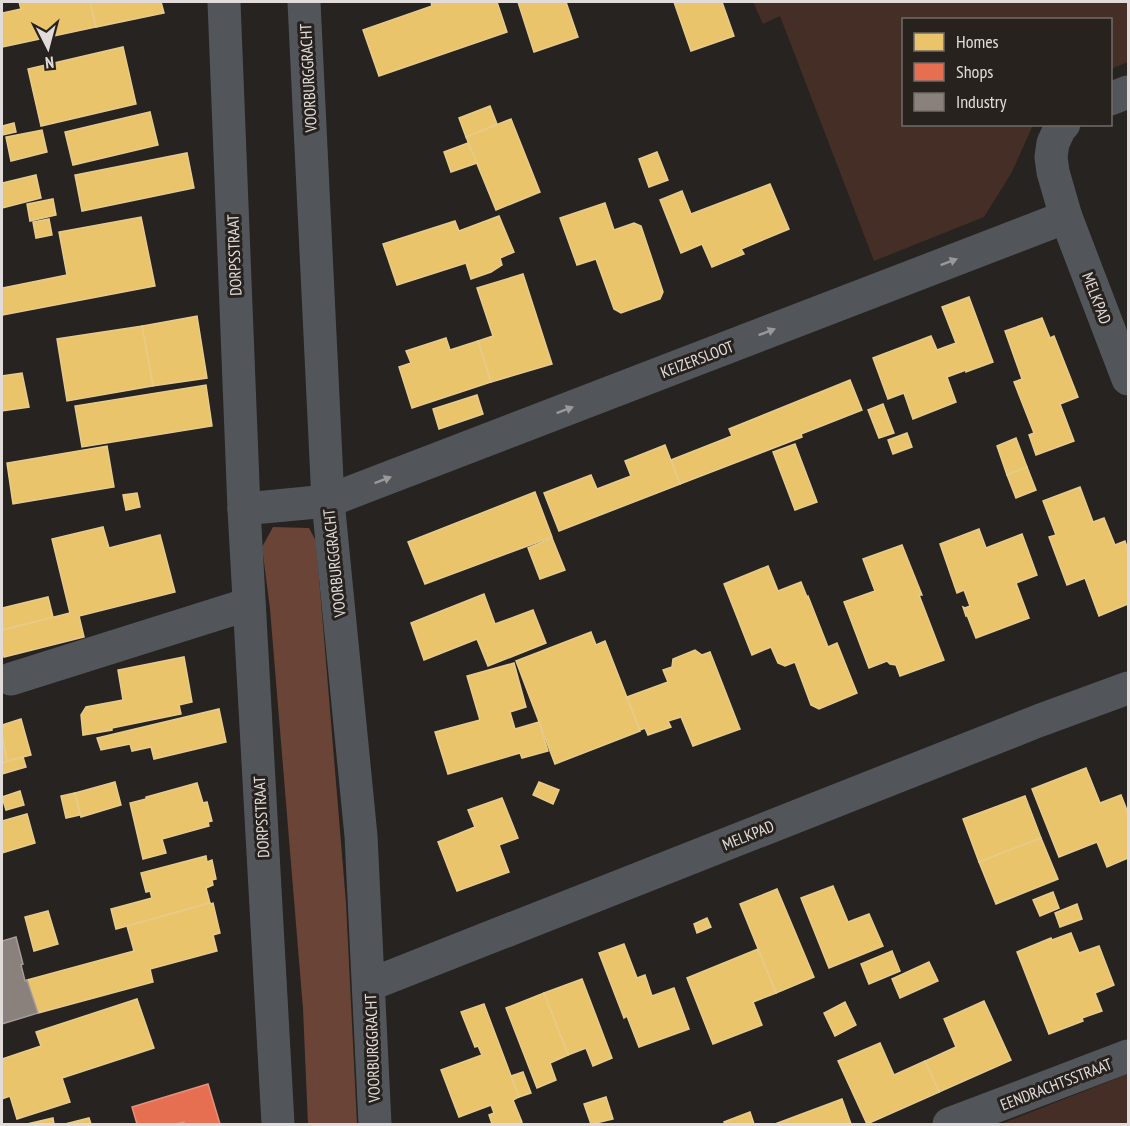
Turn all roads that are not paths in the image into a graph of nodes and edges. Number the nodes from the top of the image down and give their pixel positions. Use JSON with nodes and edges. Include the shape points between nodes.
{"nodes":[{"id":1,"x":224,"y":2,"type":"edge"},
{"id":2,"x":304,"y":2,"type":"edge"},
{"id":3,"x":1128,"y":92,"type":"edge"},
{"id":4,"x":1112,"y":98,"type":"edge"},
{"id":5,"x":1062,"y":126,"type":"edge"},
{"id":6,"x":1066,"y":217,"type":"junction"},
{"id":7,"x":1128,"y":379,"type":"edge"},
{"id":8,"x":328,"y":501,"type":"junction"},
{"id":9,"x":244,"y":509,"type":"junction"},
{"id":10,"x":249,"y":604,"type":"junction"},
{"id":11,"x":11,"y":680,"type":"dead end"},
{"id":12,"x":1128,"y":688,"type":"edge"},
{"id":13,"x":369,"y":985,"type":"junction"},
{"id":14,"x":1128,"y":1056,"type":"edge"},
{"id":15,"x":278,"y":1125,"type":"edge"},
{"id":16,"x":375,"y":1125,"type":"edge"},
{"id":17,"x":949,"y":1125,"type":"edge"}],
"edges":[{"from":1,"to":9,"type":"street","name":"DORPSSTRAAT"},
{"from":2,"to":8,"type":"street","name":"VOORBURGGRACHT"},
{"from":3,"to":4,"type":"street"},
{"from":5,"to":6,"type":"street","name":"MELKPAD","via":[[1051,157]]},
{"from":6,"to":7,"type":"street","name":"MELKPAD"},
{"from":8,"to":6,"type":"street","name":"KEIZERSLOOT","one_way":true},
{"from":8,"to":9,"type":"street"},
{"from":8,"to":13,"type":"street","name":"VOORBURGGRACHT","via":[[361,836]]},
{"from":9,"to":10,"type":"street","name":"DORPSSTRAAT"},
{"from":10,"to":11,"type":"street"},
{"from":10,"to":15,"type":"street","name":"DORPSSTRAAT"},
{"from":12,"to":13,"type":"street","name":"MELKPAD"},
{"from":13,"to":16,"type":"street","name":"VOORBURGGRACHT"},
{"from":14,"to":17,"type":"street","name":"EENDRACHTSSTRAAT"}]}
